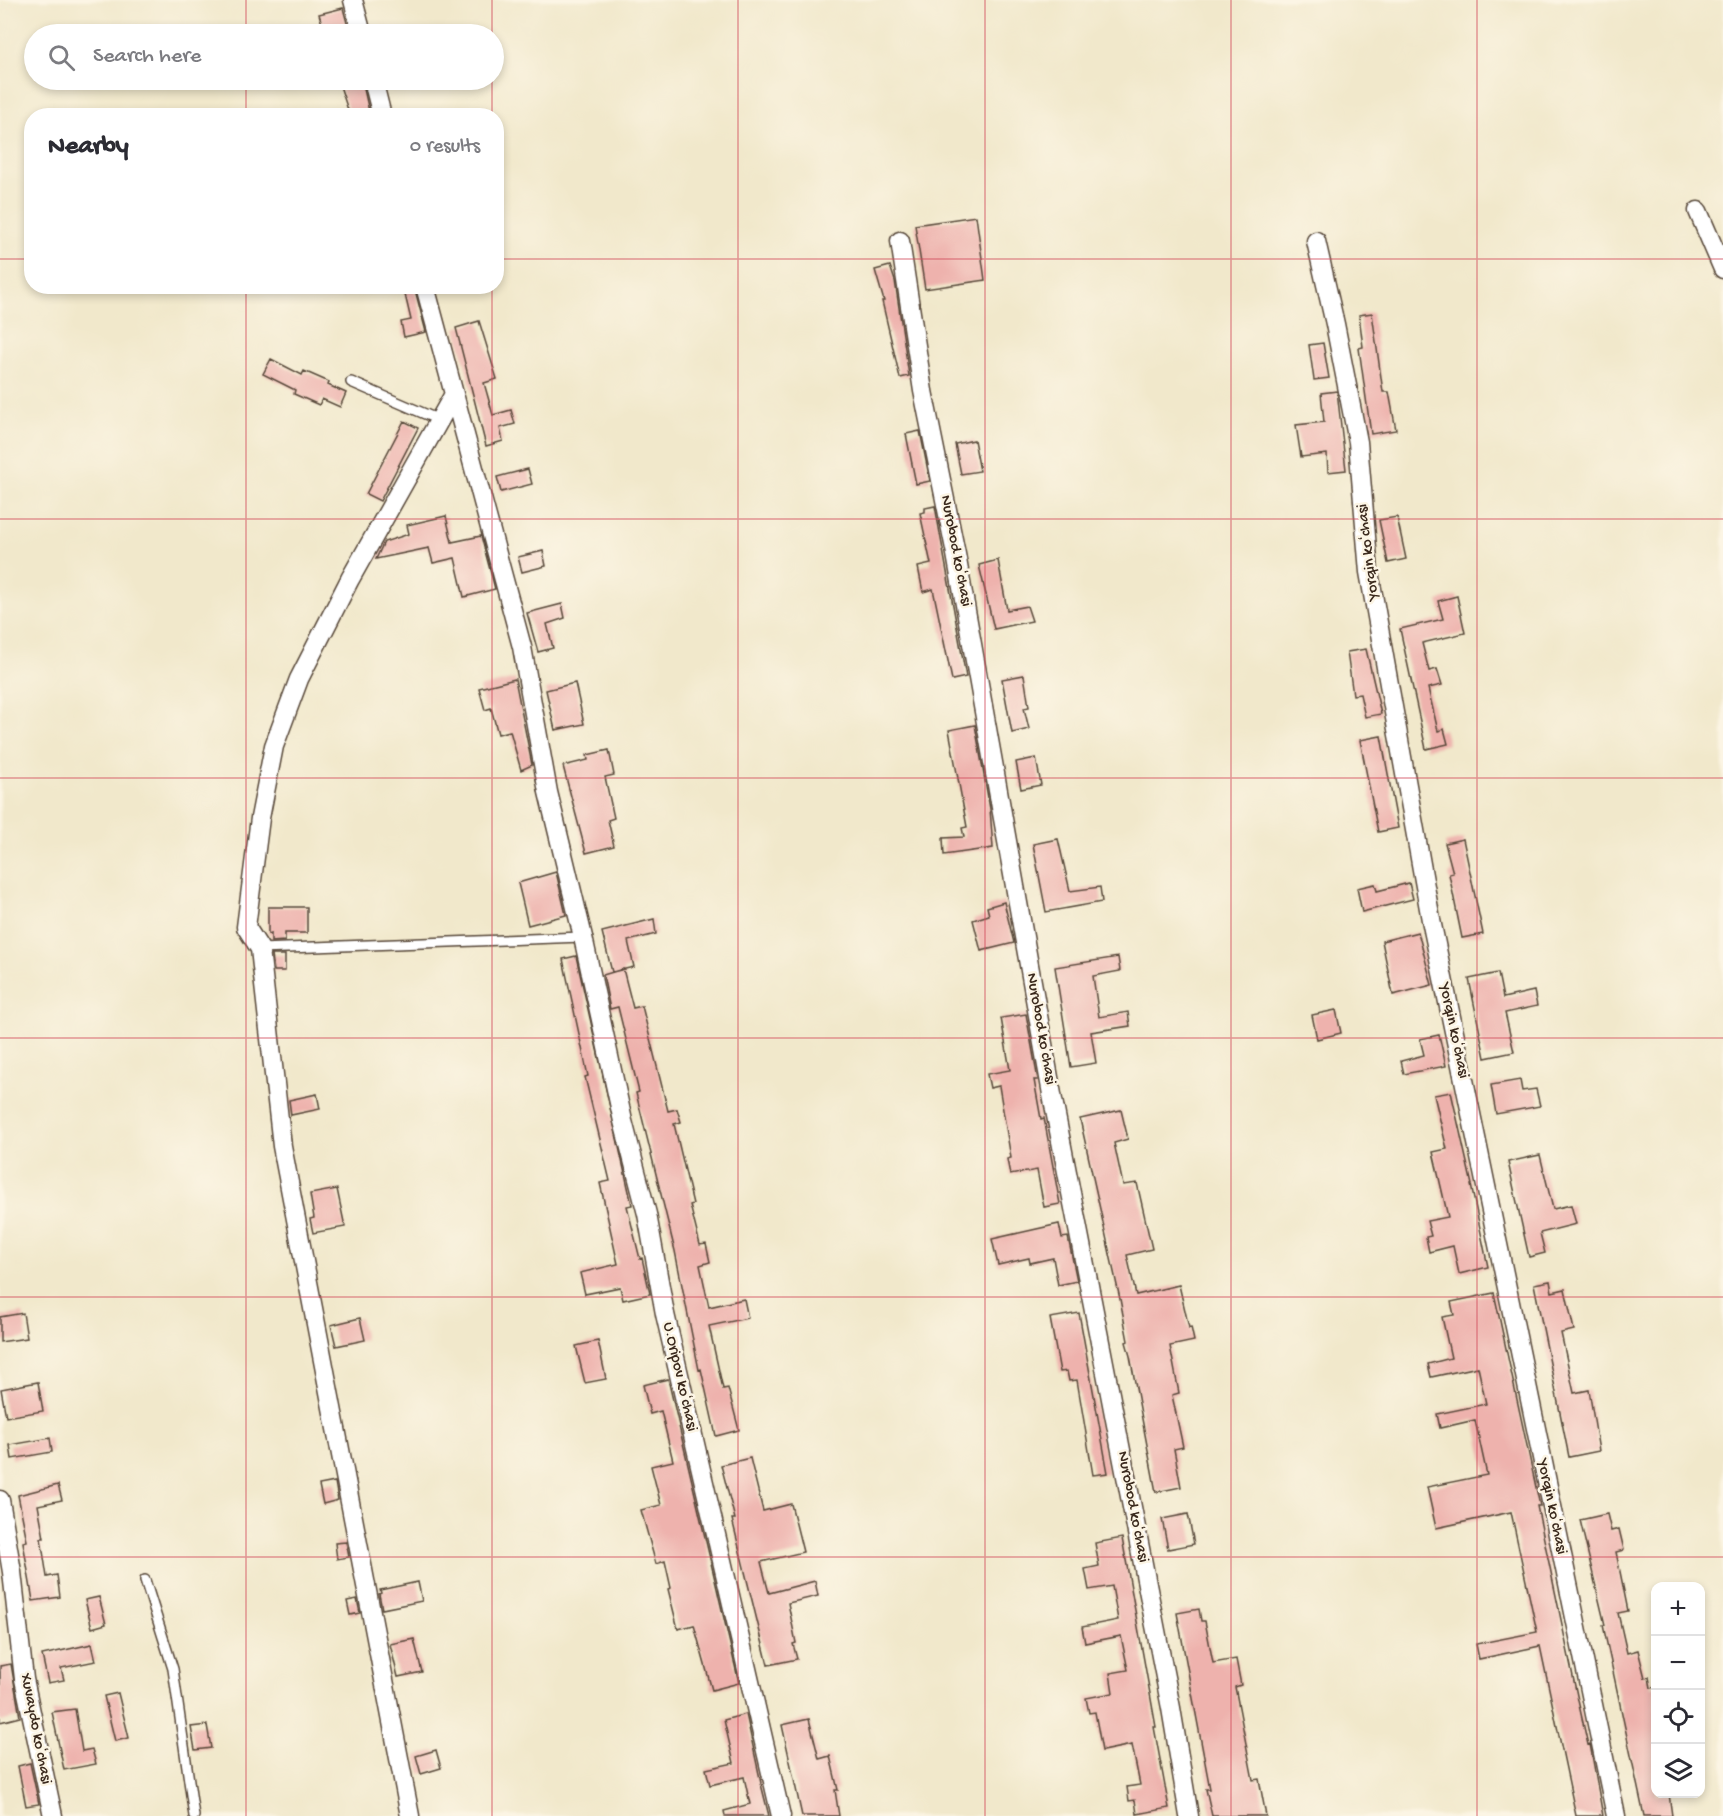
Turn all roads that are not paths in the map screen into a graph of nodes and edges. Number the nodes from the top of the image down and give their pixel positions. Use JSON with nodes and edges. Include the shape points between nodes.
{"nodes":[{"id":1,"x":353,"y":0,"type":"edge"},
{"id":2,"x":359,"y":24,"type":"edge"},
{"id":3,"x":376,"y":90,"type":"edge"},
{"id":4,"x":380,"y":108,"type":"edge"},
{"id":5,"x":1698,"y":211,"type":"dead end"},
{"id":6,"x":900,"y":241,"type":"dead end"},
{"id":7,"x":1316,"y":241,"type":"dead end"},
{"id":8,"x":1723,"y":269,"type":"edge"},
{"id":9,"x":428,"y":294,"type":"edge"},
{"id":10,"x":351,"y":382,"type":"dead end"},
{"id":11,"x":453,"y":396,"type":"junction"},
{"id":12,"x":439,"y":420,"type":"junction"},
{"id":13,"x":583,"y":937,"type":"junction"},
{"id":14,"x":260,"y":949,"type":"junction"},
{"id":15,"x":0,"y":1500,"type":"edge"},
{"id":16,"x":145,"y":1580,"type":"dead end"},
{"id":17,"x":52,"y":1816,"type":"edge"},
{"id":18,"x":194,"y":1816,"type":"edge"},
{"id":19,"x":410,"y":1816,"type":"edge"},
{"id":20,"x":781,"y":1816,"type":"edge"},
{"id":21,"x":1189,"y":1816,"type":"edge"},
{"id":22,"x":1616,"y":1816,"type":"edge"}],
"edges":[{"from":1,"to":2,"type":"street"},
{"from":3,"to":4,"type":"street"},
{"from":5,"to":8,"type":"street"},
{"from":6,"to":21,"type":"street","name":"Nurobod koʻchasi","via":[[923,391],[956,554],[1053,1100]]},
{"from":7,"to":22,"type":"street","name":"Yorqin koʻchasi","via":[[1358,442],[1369,572],[1431,920]]},
{"from":9,"to":11,"type":"street","name":"U.Oripov koʻchasi"},
{"from":10,"to":12,"type":"lane"},
{"from":11,"to":12,"type":"street"},
{"from":11,"to":13,"type":"street","name":"U.Oripov koʻchasi","via":[[522,647],[548,792]]},
{"from":12,"to":14,"type":"street","via":[[299,679],[274,746],[246,927]]},
{"from":13,"to":14,"type":"lane"},
{"from":13,"to":20,"type":"street","name":"U.Oripov koʻchasi","via":[[647,1214],[667,1326]]},
{"from":14,"to":19,"type":"street","via":[[282,1146]]},
{"from":15,"to":17,"type":"street","name":"Xuvaydo koʻchasi","via":[[24,1679]]},
{"from":16,"to":18,"type":"lane","via":[[173,1669]]}]}
